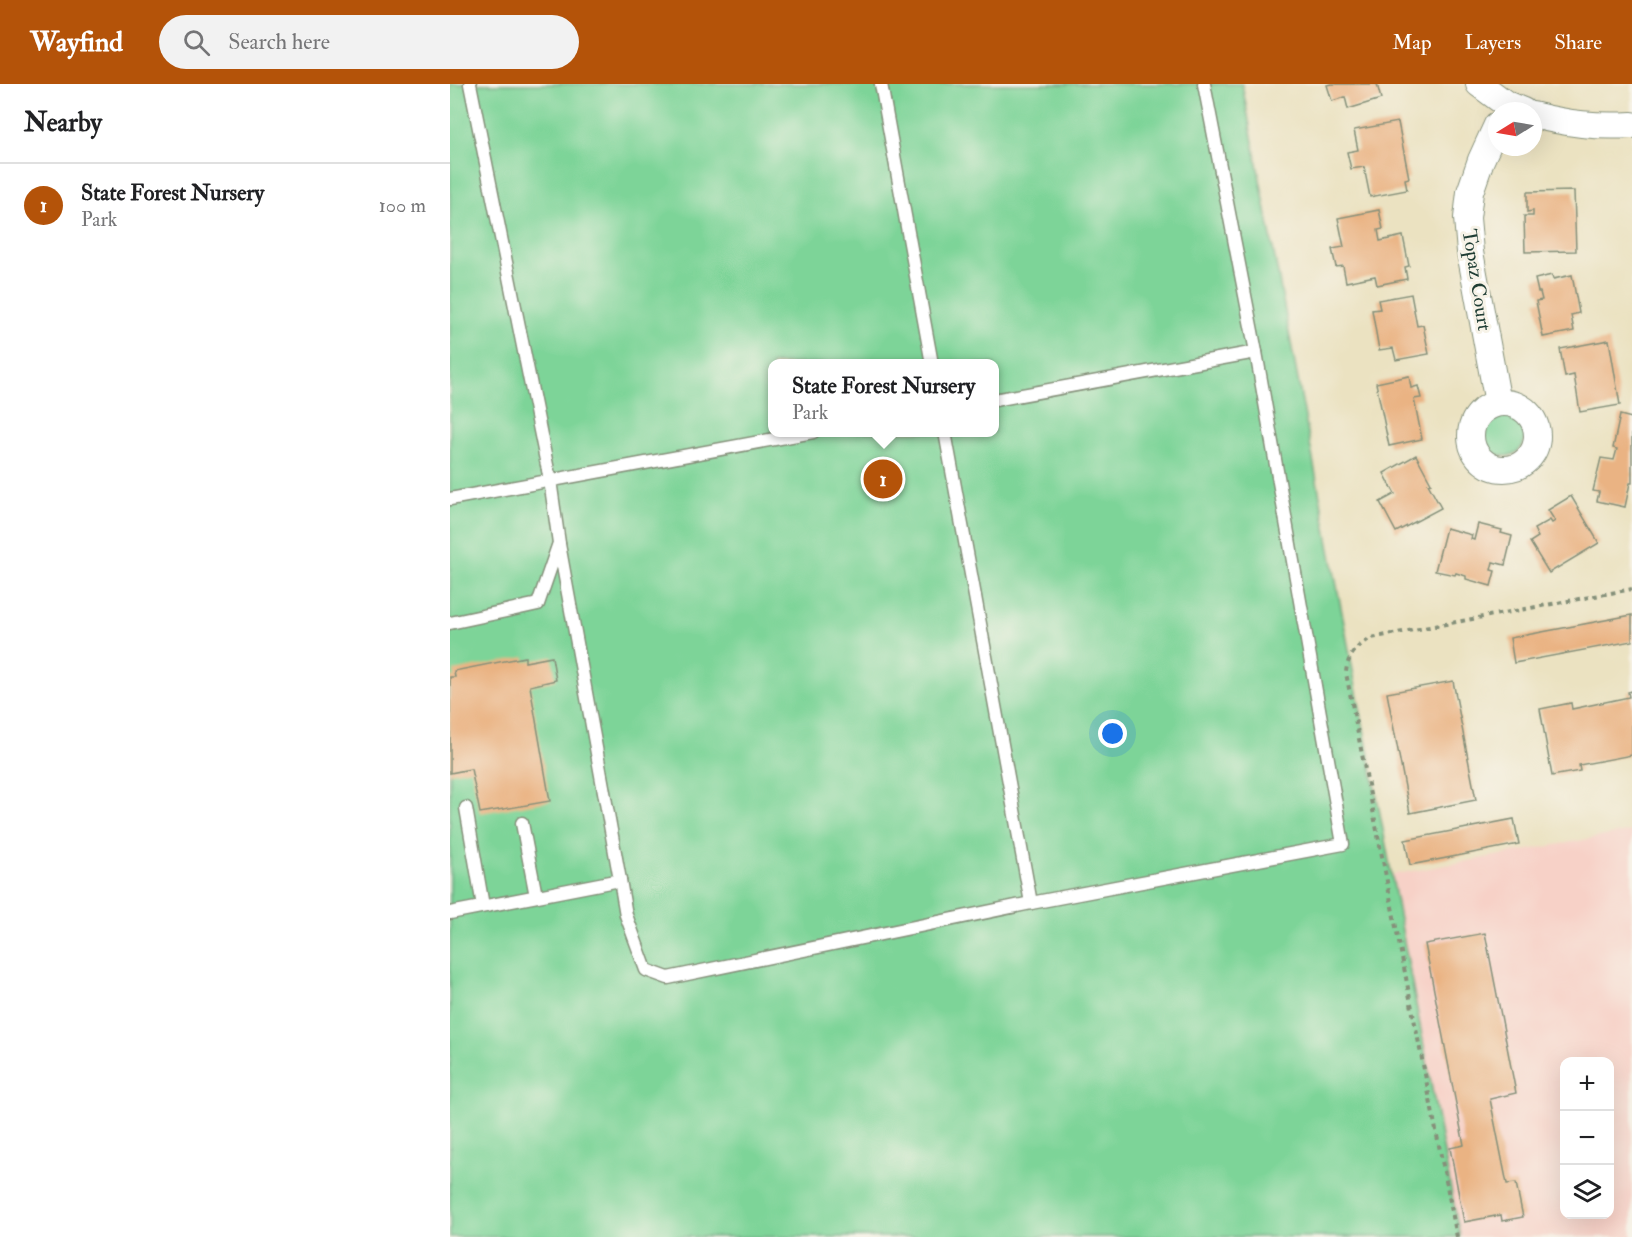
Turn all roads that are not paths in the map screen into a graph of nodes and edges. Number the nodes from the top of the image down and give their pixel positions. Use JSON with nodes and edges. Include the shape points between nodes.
{"nodes":[{"id":1,"x":470,"y":84,"type":"edge"},
{"id":2,"x":881,"y":84,"type":"edge"},
{"id":3,"x":1204,"y":84,"type":"edge"},
{"id":4,"x":1479,"y":84,"type":"edge"},
{"id":5,"x":1496,"y":102,"type":"edge"},
{"id":6,"x":1542,"y":117,"type":"edge"},
{"id":7,"x":1632,"y":125,"type":"edge"},
{"id":8,"x":1488,"y":147,"type":"edge"},
{"id":9,"x":1256,"y":352,"type":"junction"},
{"id":10,"x":931,"y":359,"type":"edge"},
{"id":11,"x":999,"y":399,"type":"edge"},
{"id":12,"x":1498,"y":403,"type":"dead end"},
{"id":13,"x":786,"y":437,"type":"edge"},
{"id":14,"x":946,"y":437,"type":"edge"},
{"id":15,"x":550,"y":480,"type":"junction"},
{"id":16,"x":450,"y":500,"type":"edge"},
{"id":17,"x":559,"y":543,"type":"junction"},
{"id":18,"x":450,"y":622,"type":"edge"},
{"id":19,"x":466,"y":808,"type":"dead end"},
{"id":20,"x":522,"y":823,"type":"dead end"},
{"id":21,"x":620,"y":880,"type":"junction"},
{"id":22,"x":536,"y":896,"type":"junction"},
{"id":23,"x":1031,"y":903,"type":"junction"},
{"id":24,"x":483,"y":906,"type":"junction"},
{"id":25,"x":450,"y":913,"type":"edge"}],
"edges":[{"from":1,"to":15,"type":"lane"},
{"from":2,"to":10,"type":"lane"},
{"from":3,"to":9,"type":"lane"},
{"from":4,"to":5,"type":"street"},
{"from":6,"to":7,"type":"street","via":[[1598,127]]},
{"from":8,"to":12,"type":"street","name":"Topaz Court","via":[[1470,192],[1467,218]]},
{"from":9,"to":11,"type":"lane"},
{"from":9,"to":23,"type":"lane","via":[[1342,844]]},
{"from":13,"to":15,"type":"lane"},
{"from":14,"to":23,"type":"lane"},
{"from":15,"to":16,"type":"lane"},
{"from":15,"to":17,"type":"lane"},
{"from":17,"to":18,"type":"lane","via":[[538,604]]},
{"from":17,"to":21,"type":"lane"},
{"from":19,"to":24,"type":"lane"},
{"from":20,"to":22,"type":"lane"},
{"from":21,"to":22,"type":"lane"},
{"from":21,"to":23,"type":"lane","via":[[626,915],[646,970],[668,978]]},
{"from":22,"to":24,"type":"lane"},
{"from":24,"to":25,"type":"lane"}]}
